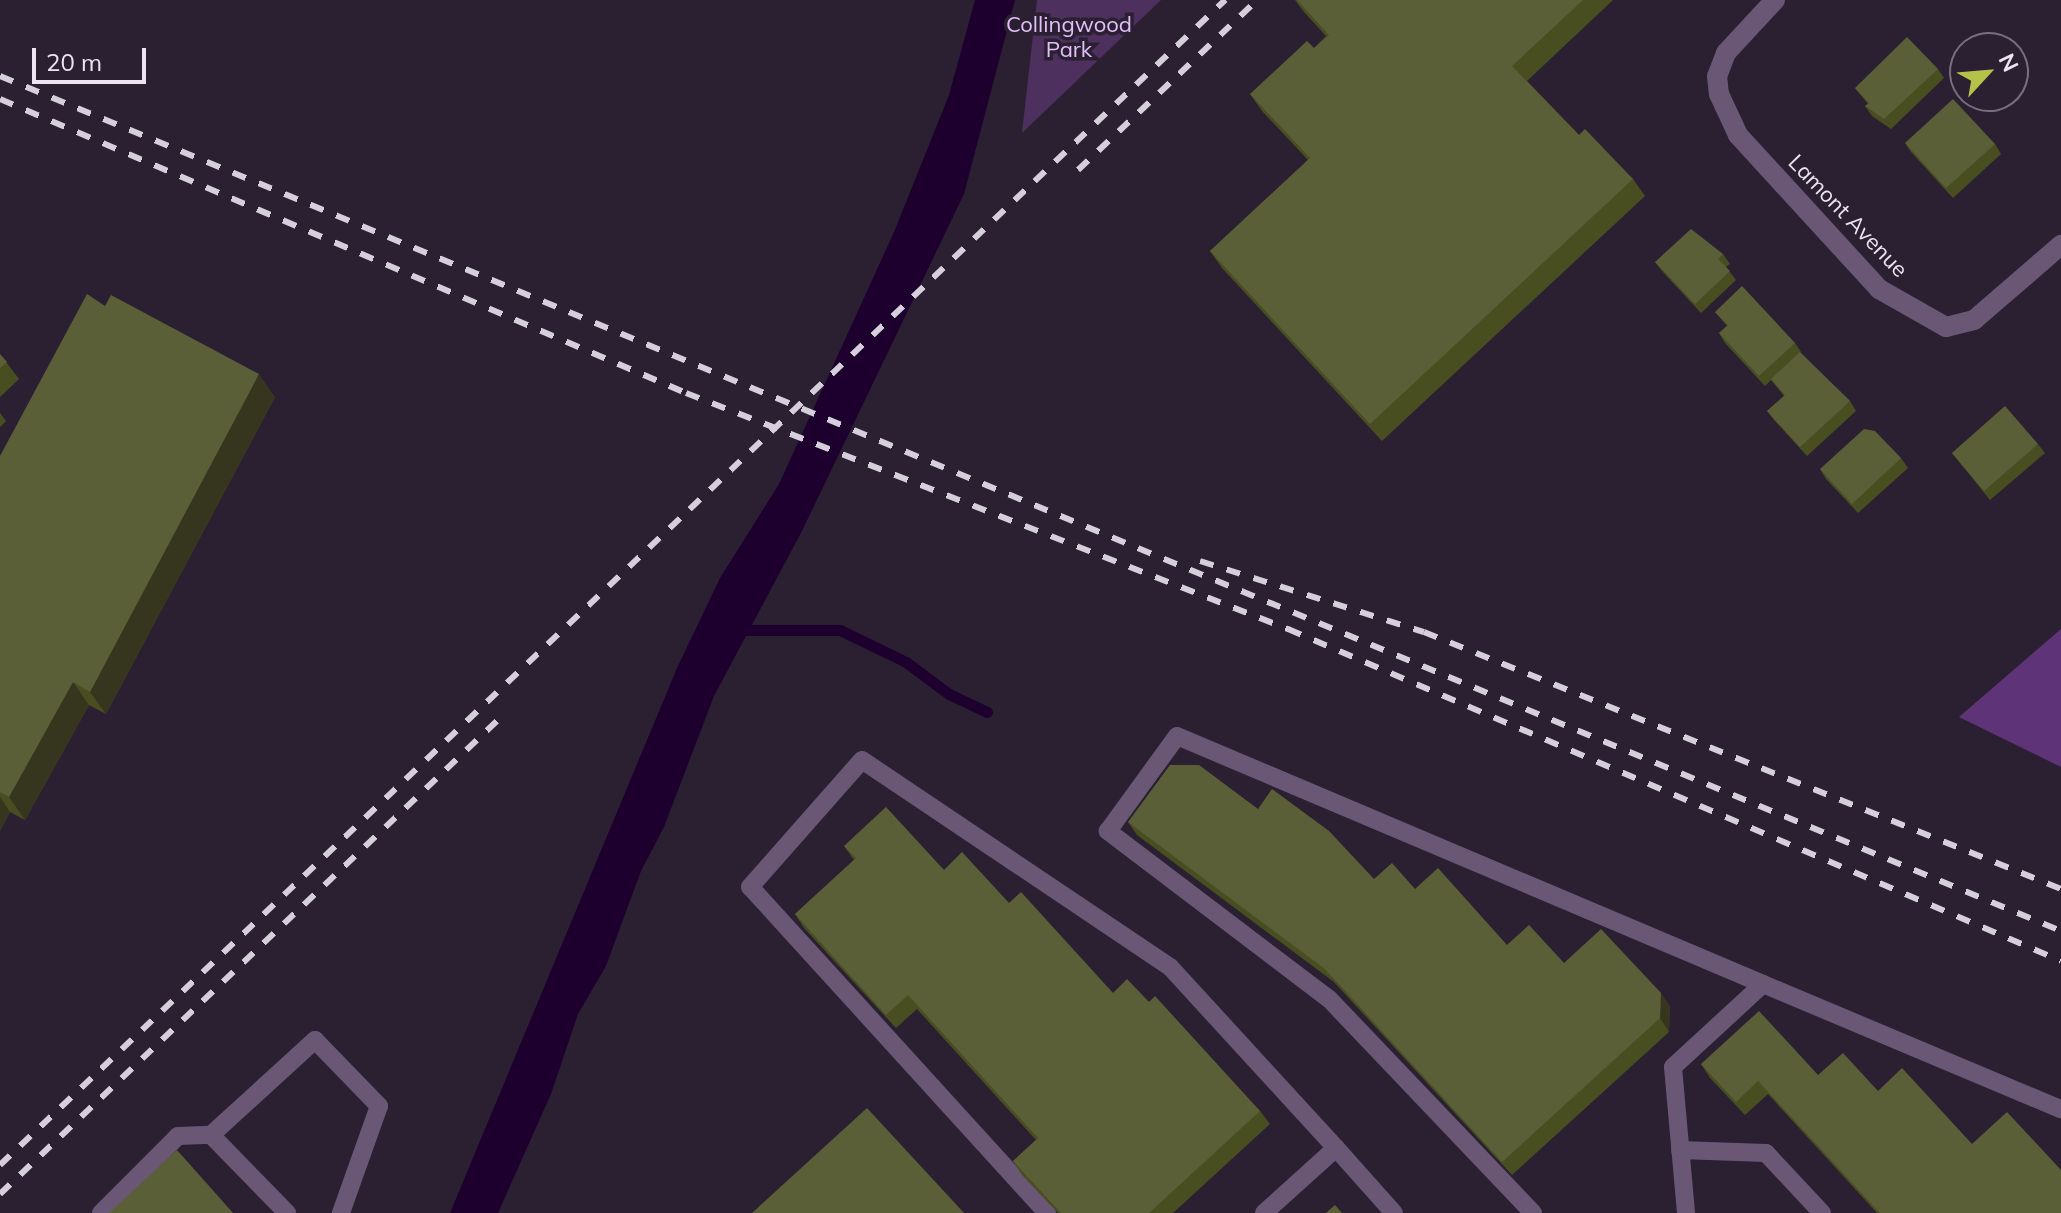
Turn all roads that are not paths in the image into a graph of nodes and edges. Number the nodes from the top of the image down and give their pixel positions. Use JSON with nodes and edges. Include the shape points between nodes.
{"nodes":[{"id":1,"x":1775,"y":0,"type":"edge"},
{"id":2,"x":2061,"y":245,"type":"edge"},
{"id":3,"x":1763,"y":984,"type":"junction"},
{"id":4,"x":2061,"y":1109,"type":"edge"},
{"id":5,"x":211,"y":1135,"type":"junction"},
{"id":6,"x":1336,"y":1148,"type":"junction"},
{"id":7,"x":1680,"y":1150,"type":"junction"},
{"id":8,"x":101,"y":1213,"type":"edge"},
{"id":9,"x":287,"y":1213,"type":"edge"},
{"id":10,"x":341,"y":1213,"type":"edge"},
{"id":11,"x":1047,"y":1213,"type":"edge"},
{"id":12,"x":1264,"y":1213,"type":"edge"},
{"id":13,"x":1394,"y":1213,"type":"edge"},
{"id":14,"x":1533,"y":1213,"type":"edge"},
{"id":15,"x":1686,"y":1213,"type":"edge"},
{"id":16,"x":1822,"y":1213,"type":"edge"}],
"edges":[{"from":1,"to":2,"type":"street","name":"Lamont Avenue","via":[[1726,53],[1717,76],[1719,94],[1738,135],[1879,289],[1946,327],[1974,320]]},
{"from":3,"to":4,"type":"lane"},
{"from":3,"to":7,"type":"lane","via":[[1673,1067]]},
{"from":3,"to":14,"type":"lane","via":[[1177,736],[1108,831],[1329,999]]},
{"from":5,"to":8,"type":"lane","via":[[178,1136]]},
{"from":5,"to":9,"type":"lane"},
{"from":5,"to":10,"type":"lane","via":[[315,1040],[379,1106]]},
{"from":6,"to":11,"type":"lane","via":[[1171,968],[862,760],[750,887]]},
{"from":6,"to":12,"type":"lane"},
{"from":6,"to":13,"type":"lane"},
{"from":7,"to":15,"type":"lane"},
{"from":7,"to":16,"type":"lane","via":[[1766,1153]]}]}
